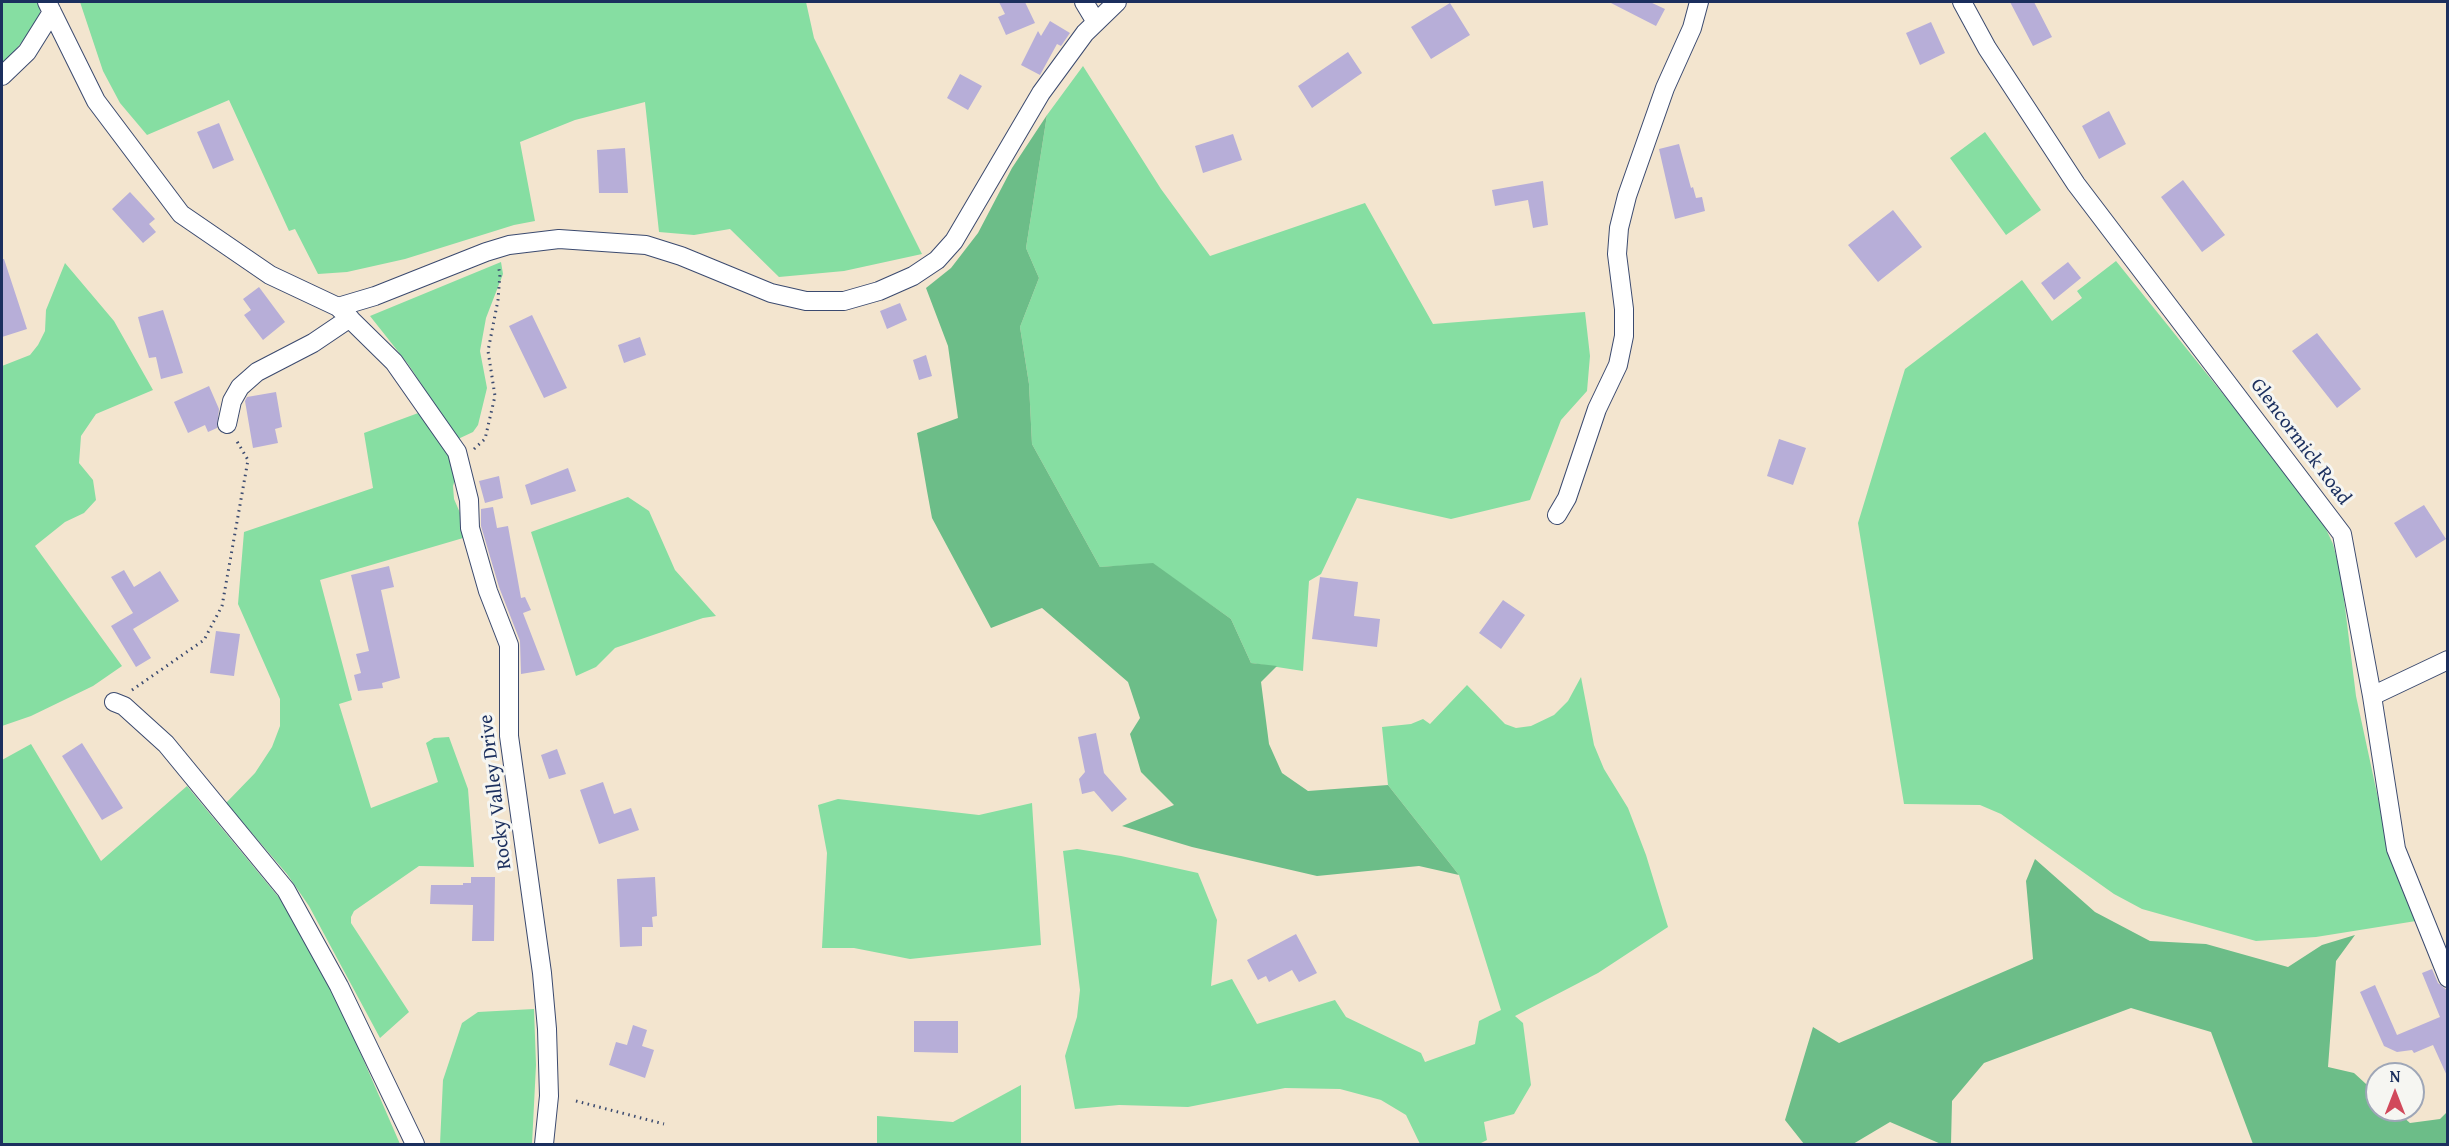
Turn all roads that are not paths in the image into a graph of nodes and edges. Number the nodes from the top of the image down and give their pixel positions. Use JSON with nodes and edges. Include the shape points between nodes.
{"nodes":[{"id":1,"x":1084,"y":2,"type":"edge"},
{"id":2,"x":1117,"y":2,"type":"edge"},
{"id":3,"x":1699,"y":2,"type":"edge"},
{"id":4,"x":1962,"y":2,"type":"edge"},
{"id":5,"x":49,"y":7,"type":"edge"},
{"id":6,"x":1096,"y":22,"type":"junction"},
{"id":7,"x":2,"y":76,"type":"edge"},
{"id":8,"x":344,"y":312,"type":"junction"},
{"id":9,"x":227,"y":424,"type":"road end"},
{"id":10,"x":1557,"y":515,"type":"dead end"},
{"id":11,"x":2448,"y":660,"type":"edge"},
{"id":12,"x":2372,"y":696,"type":"junction"},
{"id":13,"x":114,"y":702,"type":"road end"},
{"id":14,"x":2448,"y":978,"type":"edge"},
{"id":15,"x":415,"y":1144,"type":"edge"},
{"id":16,"x":544,"y":1144,"type":"edge"}],
"edges":[{"from":1,"to":6,"type":"street"},
{"from":2,"to":6,"type":"street"},
{"from":3,"to":10,"type":"street","via":[[1692,28],[1665,88],[1619,228],[1617,254],[1624,327],[1618,365]]},
{"from":4,"to":12,"type":"street","name":"Glencormick Road","via":[[1987,48],[2076,184],[2342,534]]},
{"from":5,"to":7,"type":"street","via":[[27,52]]},
{"from":5,"to":8,"type":"street","name":"Rocky Valley Drive","via":[[96,101],[181,214],[270,275]]},
{"from":6,"to":8,"type":"street","via":[[1030,110],[954,241],[929,266],[879,291],[844,301],[806,301],[771,293],[646,245],[559,239],[492,250]]},
{"from":8,"to":9,"type":"street","via":[[313,343],[257,372],[240,387]]},
{"from":8,"to":16,"type":"street","name":"Rocky Valley Drive","via":[[394,362],[457,452],[469,500],[470,528],[509,645],[510,748],[542,973],[546,1029],[549,1096]]},
{"from":11,"to":12,"type":"street"},
{"from":12,"to":14,"type":"street","name":"Glencormick Road","via":[[2396,849]]},
{"from":13,"to":15,"type":"street","via":[[124,706],[166,744],[286,891],[339,986]]}]}
